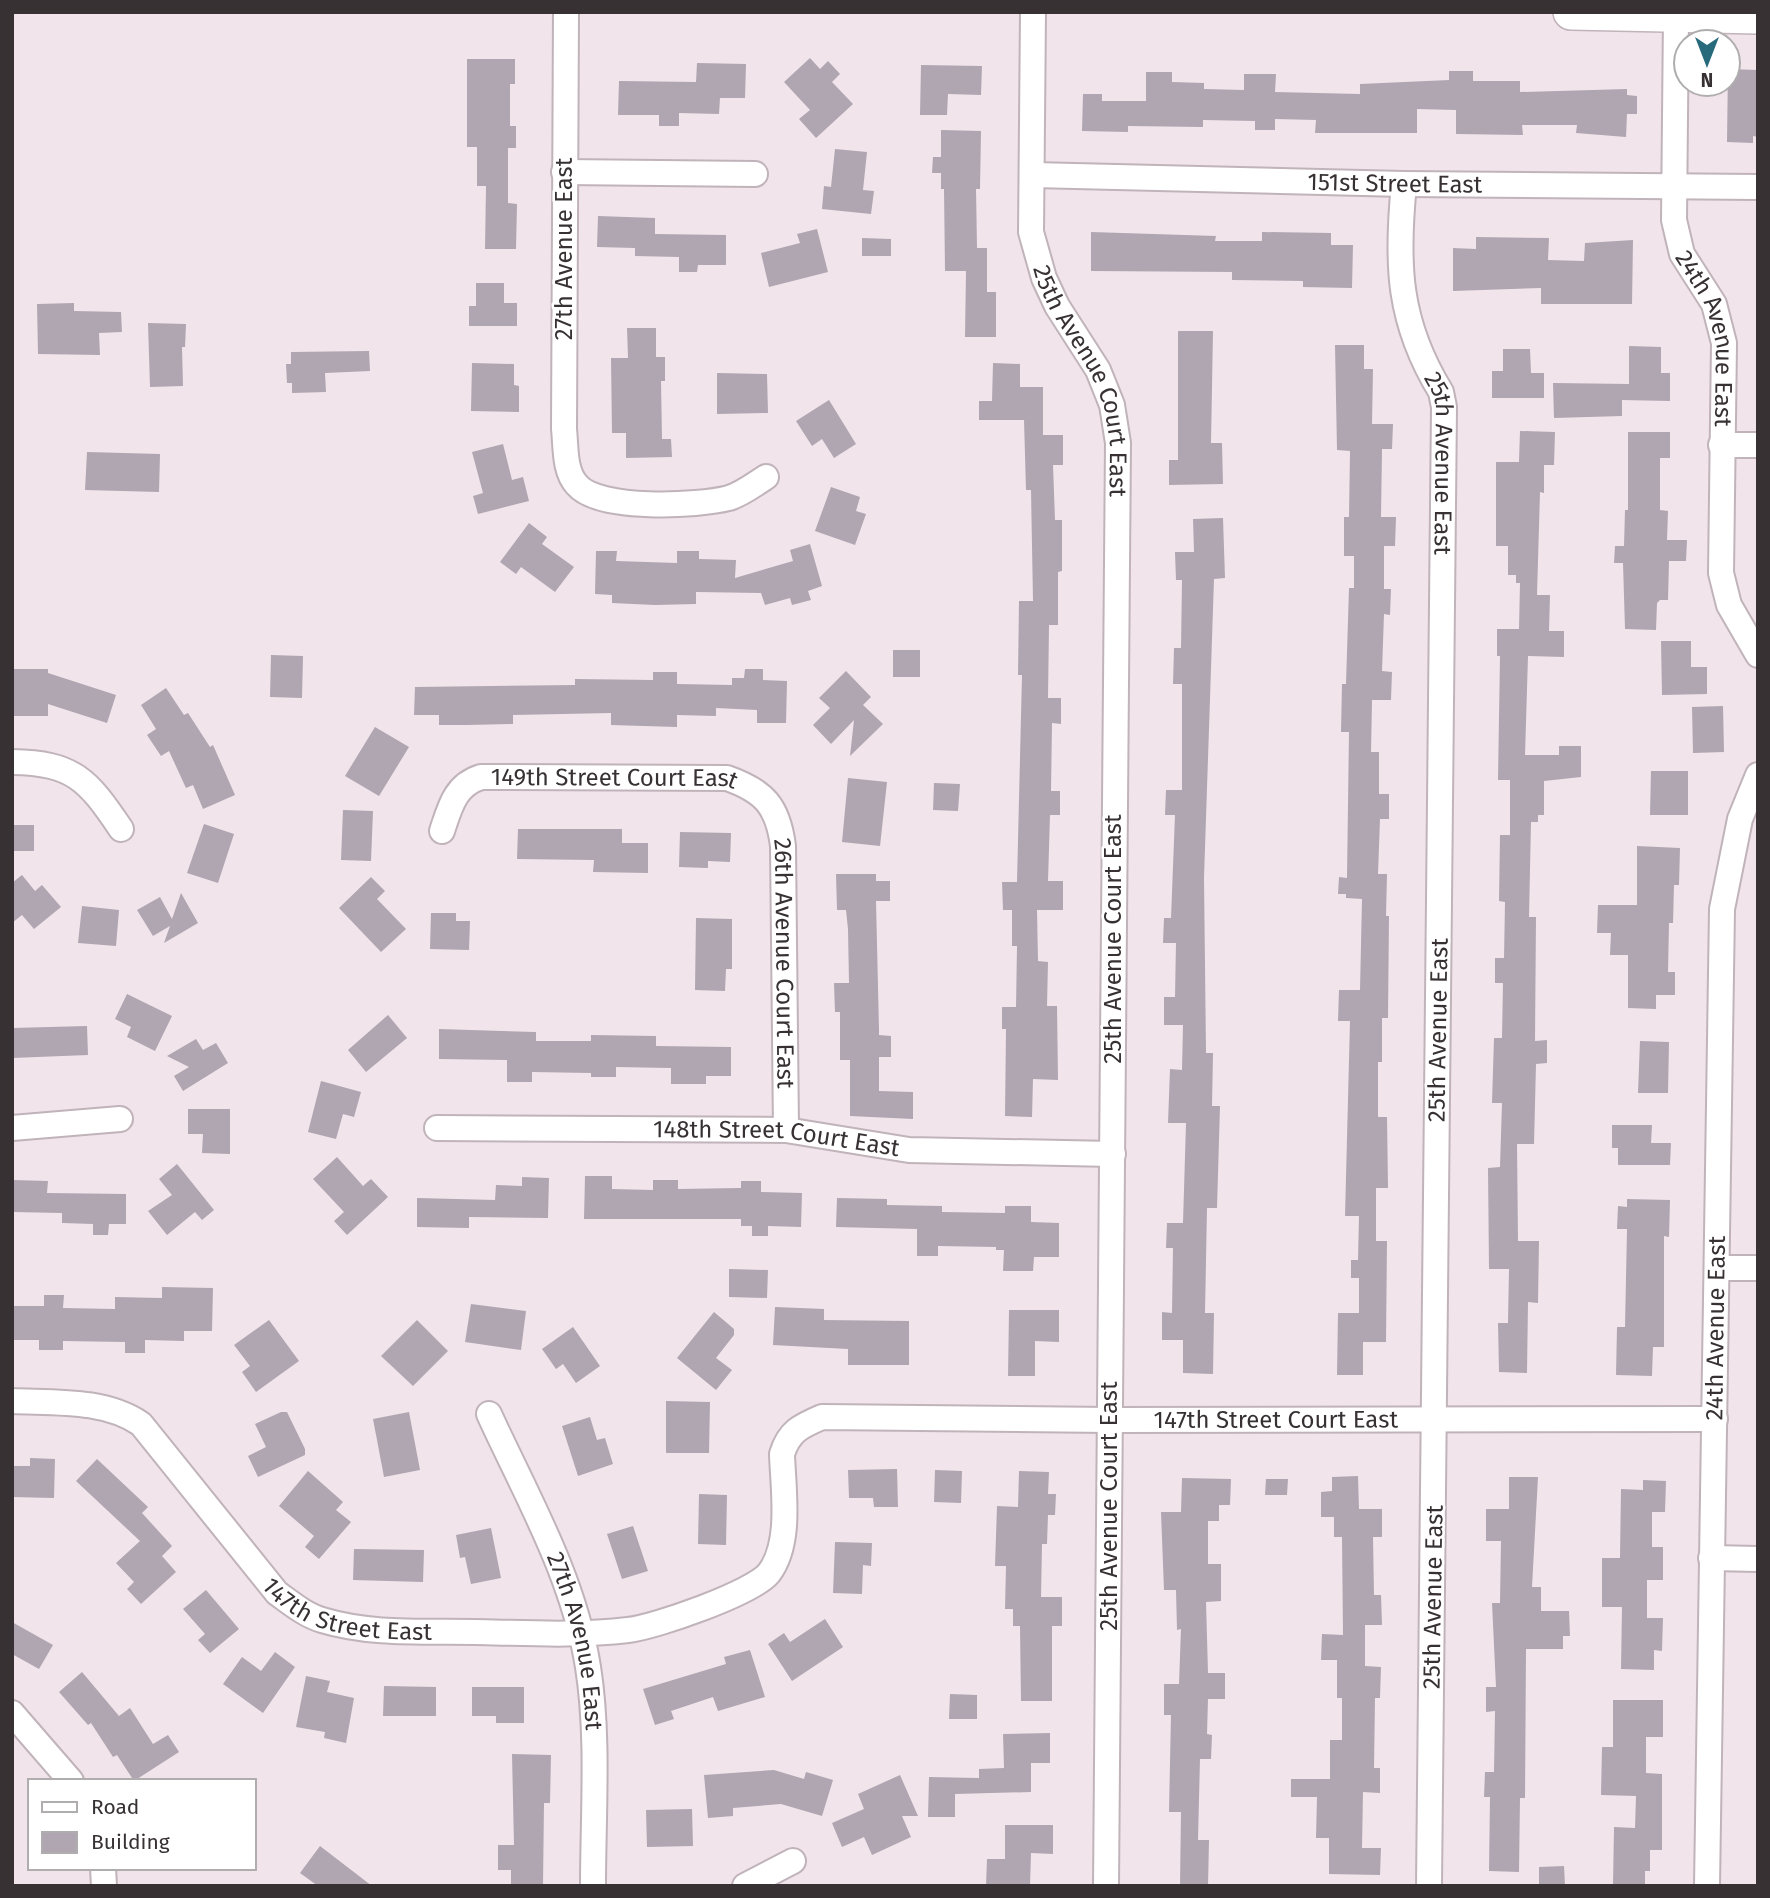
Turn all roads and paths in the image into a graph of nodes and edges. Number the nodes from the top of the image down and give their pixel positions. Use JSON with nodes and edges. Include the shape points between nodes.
{"nodes":[{"id":1,"x":566,"y":12,"type":"edge"},
{"id":2,"x":1033,"y":12,"type":"edge"},
{"id":3,"x":1571,"y":12,"type":"edge"},
{"id":4,"x":1628,"y":13,"type":"edge"},
{"id":5,"x":1676,"y":16,"type":"junction"},
{"id":6,"x":1758,"y":16,"type":"edge"},
{"id":7,"x":564,"y":172,"type":"junction"},
{"id":8,"x":755,"y":174,"type":"dead end"},
{"id":9,"x":1033,"y":175,"type":"junction"},
{"id":10,"x":1404,"y":184,"type":"junction"},
{"id":11,"x":1674,"y":186,"type":"junction"},
{"id":12,"x":1758,"y":187,"type":"edge"},
{"id":13,"x":1721,"y":444,"type":"junction"},
{"id":14,"x":1758,"y":445,"type":"edge"},
{"id":15,"x":766,"y":477,"type":"dead end"},
{"id":16,"x":1758,"y":654,"type":"edge"},
{"id":17,"x":12,"y":762,"type":"edge"},
{"id":18,"x":1758,"y":775,"type":"edge"},
{"id":19,"x":768,"y":803,"type":"joint"},
{"id":20,"x":121,"y":830,"type":"dead end"},
{"id":21,"x":442,"y":831,"type":"dead end"},
{"id":22,"x":120,"y":1119,"type":"dead end"},
{"id":23,"x":12,"y":1128,"type":"edge"},
{"id":24,"x":437,"y":1128,"type":"dead end"},
{"id":25,"x":786,"y":1129,"type":"junction"},
{"id":26,"x":1112,"y":1154,"type":"junction"},
{"id":27,"x":1717,"y":1268,"type":"junction"},
{"id":28,"x":1758,"y":1268,"type":"edge"},
{"id":29,"x":12,"y":1401,"type":"edge"},
{"id":30,"x":489,"y":1414,"type":"dead end"},
{"id":31,"x":1435,"y":1419,"type":"junction"},
{"id":32,"x":1715,"y":1419,"type":"junction"},
{"id":33,"x":1110,"y":1420,"type":"junction"},
{"id":34,"x":1711,"y":1558,"type":"junction"},
{"id":35,"x":1758,"y":1559,"type":"edge"},
{"id":36,"x":758,"y":1583,"type":"joint"},
{"id":37,"x":581,"y":1633,"type":"junction"},
{"id":38,"x":12,"y":1713,"type":"edge"},
{"id":39,"x":69,"y":1779,"type":"edge"},
{"id":40,"x":793,"y":1861,"type":"dead end"},
{"id":41,"x":593,"y":1886,"type":"edge"},
{"id":42,"x":745,"y":1886,"type":"edge"},
{"id":43,"x":1106,"y":1886,"type":"edge"},
{"id":44,"x":1429,"y":1886,"type":"edge"},
{"id":45,"x":1707,"y":1886,"type":"edge"}],
"edges":[{"from":1,"to":7,"type":"street","name":"27th Avenue East"},
{"from":2,"to":9,"type":"street","name":"25th Avenue Court East"},
{"from":3,"to":4,"type":"main road"},
{"from":4,"to":5,"type":"main road"},
{"from":5,"to":6,"type":"main road"},
{"from":5,"to":11,"type":"street","name":"24th Avenue East"},
{"from":7,"to":8,"type":"street"},
{"from":7,"to":15,"type":"street","name":"27th Avenue East","via":[[564,429],[568,469],[575,484],[609,501],[704,503],[732,497]]},
{"from":9,"to":10,"type":"street","name":"151st Street East"},
{"from":9,"to":26,"type":"street","name":"25th Avenue Court East","via":[[1031,232],[1044,278],[1098,370],[1112,405],[1118,443]]},
{"from":10,"to":11,"type":"street","name":"151st Street East"},
{"from":10,"to":31,"type":"street","name":"25th Avenue East","via":[[1400,282],[1404,308],[1444,407]]},
{"from":11,"to":12,"type":"street","name":"151st Street East"},
{"from":11,"to":13,"type":"street","name":"24th Avenue East","via":[[1674,220],[1682,254],[1714,304],[1724,343]]},
{"from":13,"to":14,"type":"street"},
{"from":13,"to":16,"type":"street","name":"24th Avenue East","via":[[1722,582],[1729,605]]},
{"from":17,"to":20,"type":"street","via":[[64,768],[79,777],[94,789]]},
{"from":18,"to":27,"type":"street","name":"24th Avenue East","via":[[1740,819],[1721,909]]},
{"from":19,"to":21,"type":"street","name":"149th Street Court East","via":[[759,792],[727,778],[481,777],[457,792]]},
{"from":19,"to":25,"type":"street","name":"26th Avenue Court East","via":[[783,846]]},
{"from":22,"to":23,"type":"street"},
{"from":24,"to":25,"type":"street","name":"148th Street Court East"},
{"from":25,"to":26,"type":"street","name":"148th Street Court East","via":[[909,1150]]},
{"from":26,"to":33,"type":"street","name":"25th Avenue Court East"},
{"from":27,"to":28,"type":"street"},
{"from":27,"to":32,"type":"street","name":"24th Avenue East"},
{"from":29,"to":37,"type":"street","name":"147th Street East","via":[[75,1403],[130,1416],[277,1593],[320,1620],[371,1630]]},
{"from":30,"to":37,"type":"street","name":"27th Avenue East","via":[[561,1568]]},
{"from":31,"to":32,"type":"street","name":"147th Street Court East"},
{"from":31,"to":33,"type":"street","name":"147th Street Court East"},
{"from":31,"to":44,"type":"street","name":"25th Avenue East"},
{"from":32,"to":34,"type":"street","name":"24th Avenue East"},
{"from":33,"to":36,"type":"street","name":"147th Street Court East","via":[[822,1417],[799,1427],[786,1441],[782,1454],[779,1549],[769,1573]]},
{"from":33,"to":43,"type":"street","name":"25th Avenue Court East"},
{"from":34,"to":35,"type":"street"},
{"from":34,"to":45,"type":"street","name":"24th Avenue East"},
{"from":36,"to":37,"type":"street","name":"147th Street East","via":[[737,1595],[631,1630]]},
{"from":37,"to":41,"type":"street","name":"27th Avenue East","via":[[592,1721]]},
{"from":38,"to":39,"type":"street"},
{"from":40,"to":42,"type":"street"}]}
